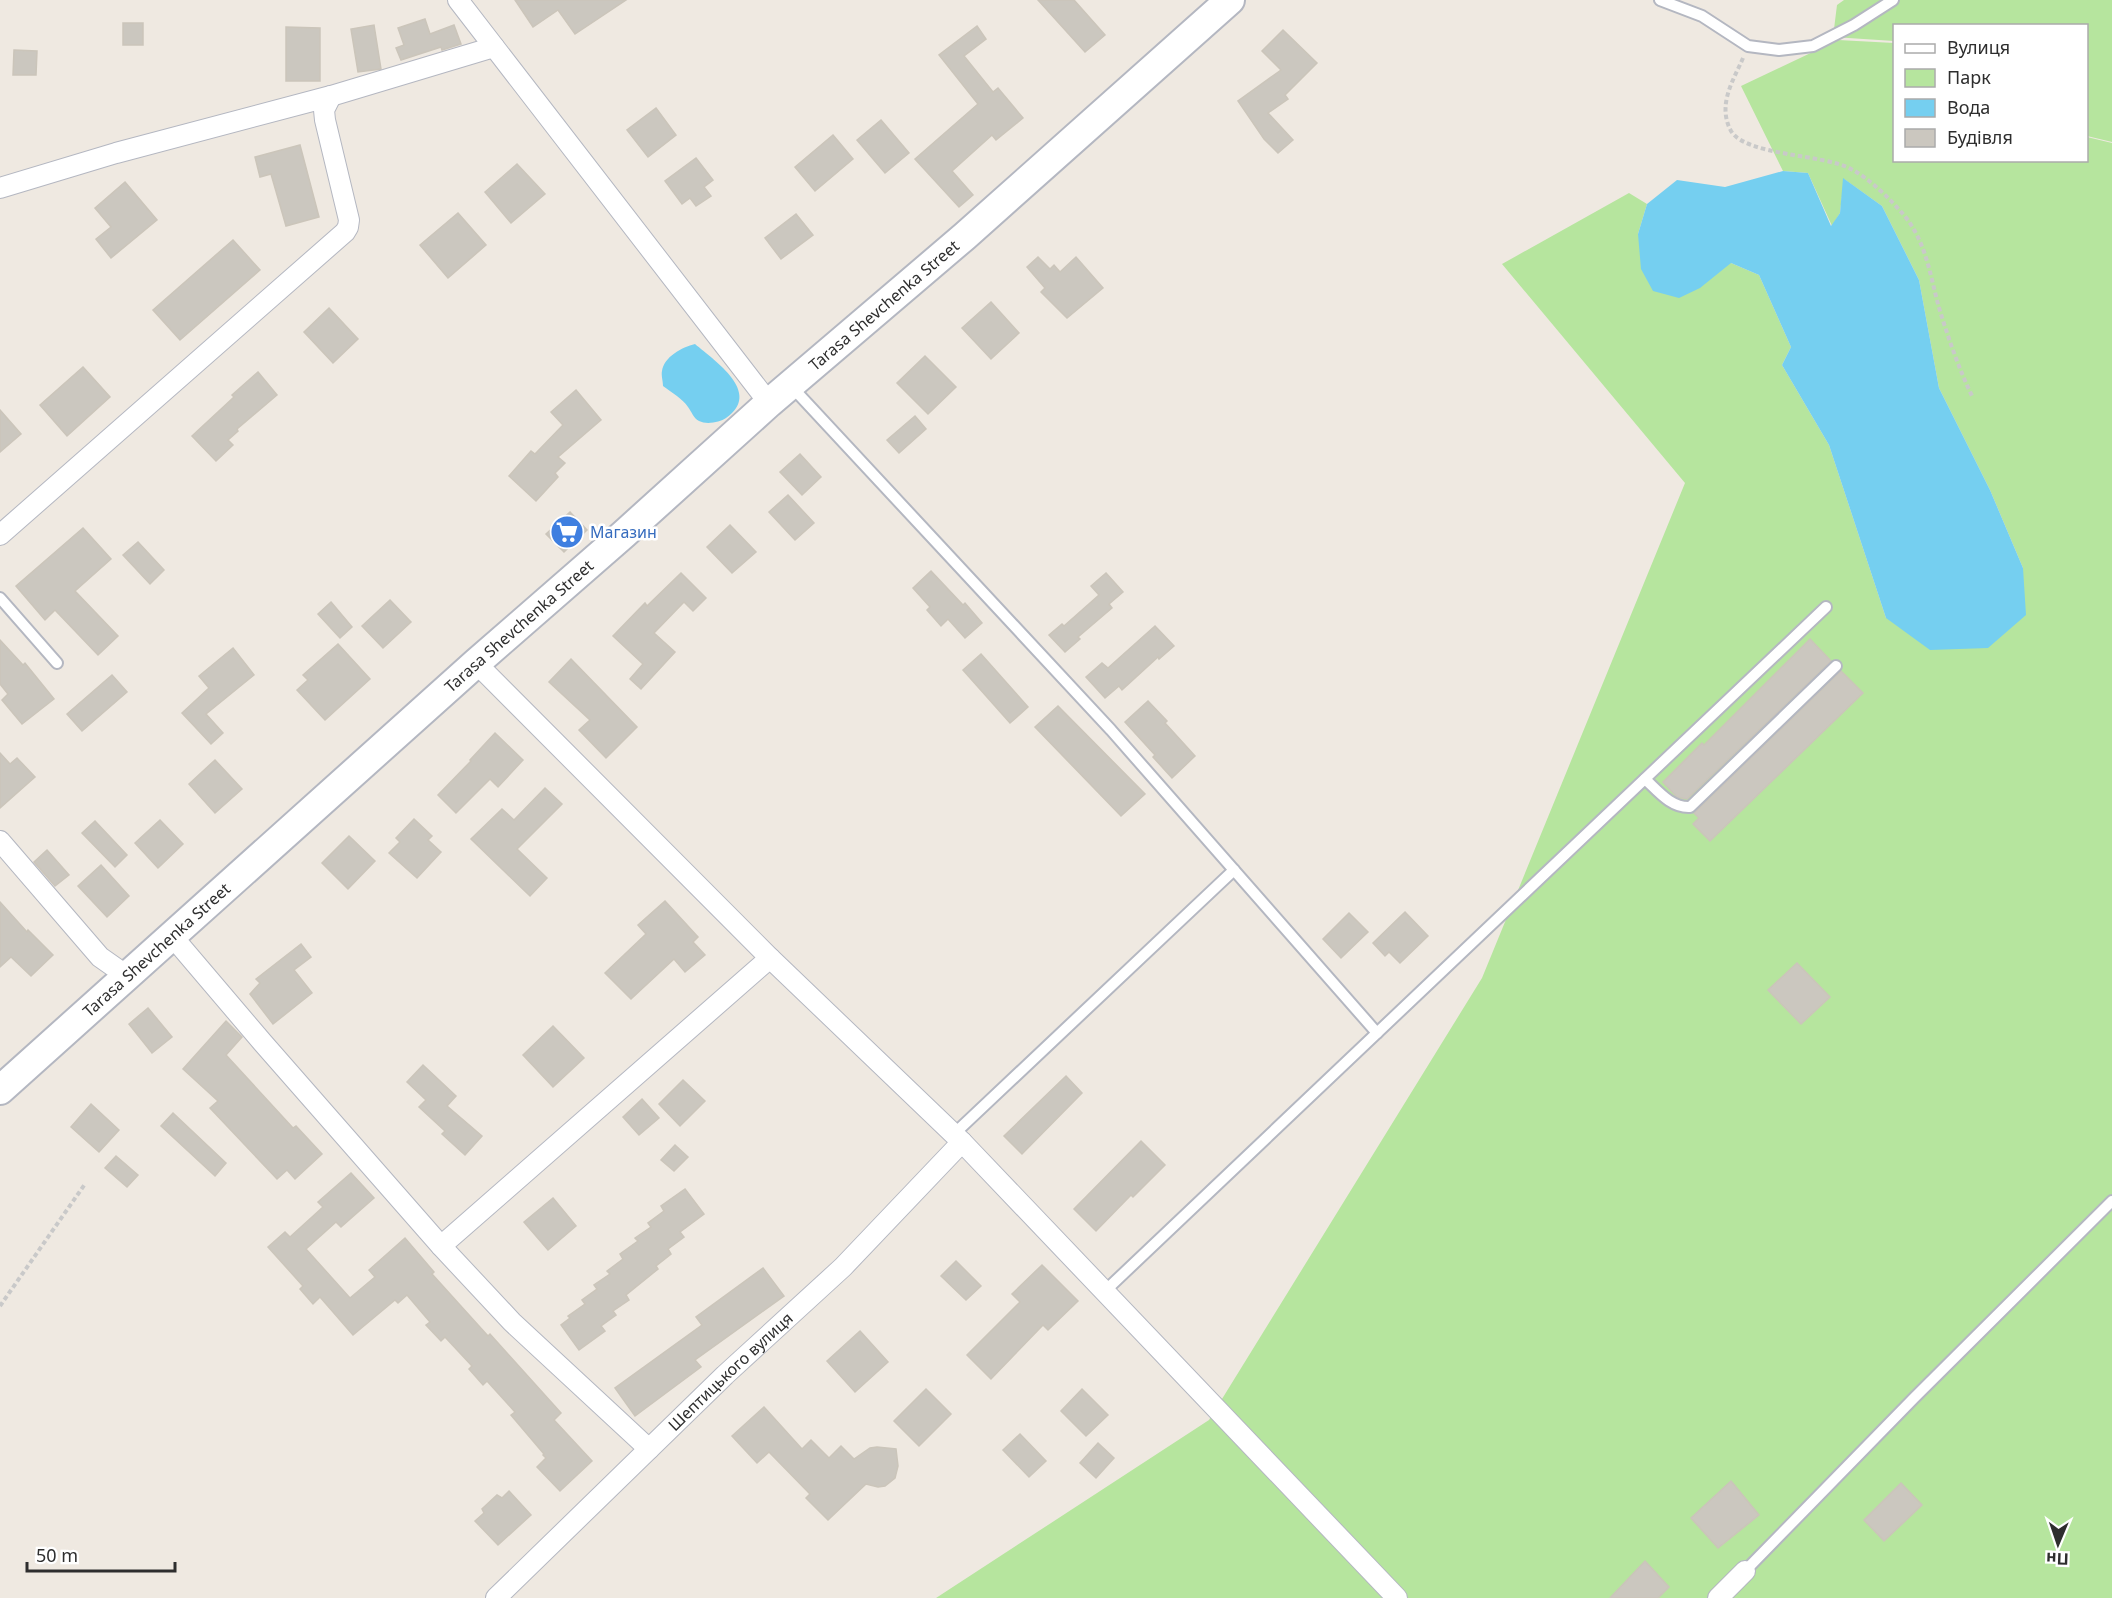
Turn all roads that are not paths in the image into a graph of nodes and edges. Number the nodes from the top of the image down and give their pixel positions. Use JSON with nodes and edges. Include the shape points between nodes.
{"nodes":[{"id":1,"x":458,"y":0,"type":"edge"},
{"id":2,"x":1660,"y":0,"type":"edge"},
{"id":3,"x":1893,"y":0,"type":"edge"},
{"id":4,"x":1225,"y":2,"type":"edge"},
{"id":5,"x":494,"y":47,"type":"junction"},
{"id":6,"x":331,"y":96,"type":"junction"},
{"id":7,"x":0,"y":188,"type":"edge"},
{"id":8,"x":780,"y":394,"type":"junction"},
{"id":9,"x":0,"y":535,"type":"edge"},
{"id":10,"x":0,"y":598,"type":"edge"},
{"id":11,"x":1826,"y":607,"type":"dead end"},
{"id":12,"x":57,"y":663,"type":"dead end"},
{"id":13,"x":476,"y":663,"type":"junction"},
{"id":14,"x":1836,"y":666,"type":"dead end"},
{"id":15,"x":1645,"y":779,"type":"junction"},
{"id":16,"x":0,"y":841,"type":"edge"},
{"id":17,"x":1234,"y":870,"type":"junction"},
{"id":18,"x":172,"y":936,"type":"junction"},
{"id":19,"x":770,"y":957,"type":"junction"},
{"id":20,"x":127,"y":976,"type":"junction"},
{"id":21,"x":1377,"y":1033,"type":"junction"},
{"id":22,"x":0,"y":1090,"type":"edge"},
{"id":23,"x":958,"y":1138,"type":"junction"},
{"id":24,"x":2112,"y":1201,"type":"edge"},
{"id":25,"x":441,"y":1246,"type":"junction"},
{"id":26,"x":1105,"y":1291,"type":"junction"},
{"id":27,"x":649,"y":1449,"type":"junction"},
{"id":28,"x":1745,"y":1571,"type":"joint"},
{"id":29,"x":496,"y":1598,"type":"edge"},
{"id":30,"x":1397,"y":1598,"type":"edge"},
{"id":31,"x":1718,"y":1598,"type":"edge"}],
"edges":[{"from":1,"to":5,"type":"street"},
{"from":2,"to":3,"type":"lane","via":[[1702,16],[1748,46],[1779,50],[1813,46]]},
{"from":4,"to":8,"type":"street","name":"Tarasa Shevchenka Street","via":[[965,236]]},
{"from":5,"to":6,"type":"street"},
{"from":5,"to":8,"type":"street"},
{"from":6,"to":7,"type":"street"},
{"from":6,"to":9,"type":"street","via":[[324,115],[349,220],[345,232]]},
{"from":8,"to":13,"type":"street","name":"Tarasa Shevchenka Street"},
{"from":8,"to":17,"type":"lane","via":[[1111,730]]},
{"from":10,"to":12,"type":"lane"},
{"from":11,"to":15,"type":"lane"},
{"from":13,"to":18,"type":"street","name":"Tarasa Shevchenka Street"},
{"from":13,"to":19,"type":"street"},
{"from":14,"to":15,"type":"lane","via":[[1690,807],[1674,805]]},
{"from":15,"to":21,"type":"lane"},
{"from":16,"to":20,"type":"street","via":[[100,957]]},
{"from":17,"to":21,"type":"lane"},
{"from":17,"to":23,"type":"lane"},
{"from":18,"to":20,"type":"street","name":"Tarasa Shevchenka Street"},
{"from":18,"to":25,"type":"street"},
{"from":19,"to":23,"type":"street"},
{"from":19,"to":25,"type":"street"},
{"from":20,"to":22,"type":"street","name":"Tarasa Shevchenka Street"},
{"from":21,"to":26,"type":"lane"},
{"from":23,"to":26,"type":"street"},
{"from":23,"to":27,"type":"street","name":"Шептицького вулиця","via":[[843,1267]]},
{"from":24,"to":28,"type":"lane"},
{"from":25,"to":27,"type":"street","via":[[512,1322]]},
{"from":26,"to":30,"type":"street"},
{"from":27,"to":29,"type":"street","name":"Шептицького вулиця"},
{"from":28,"to":31,"type":"street"}]}
